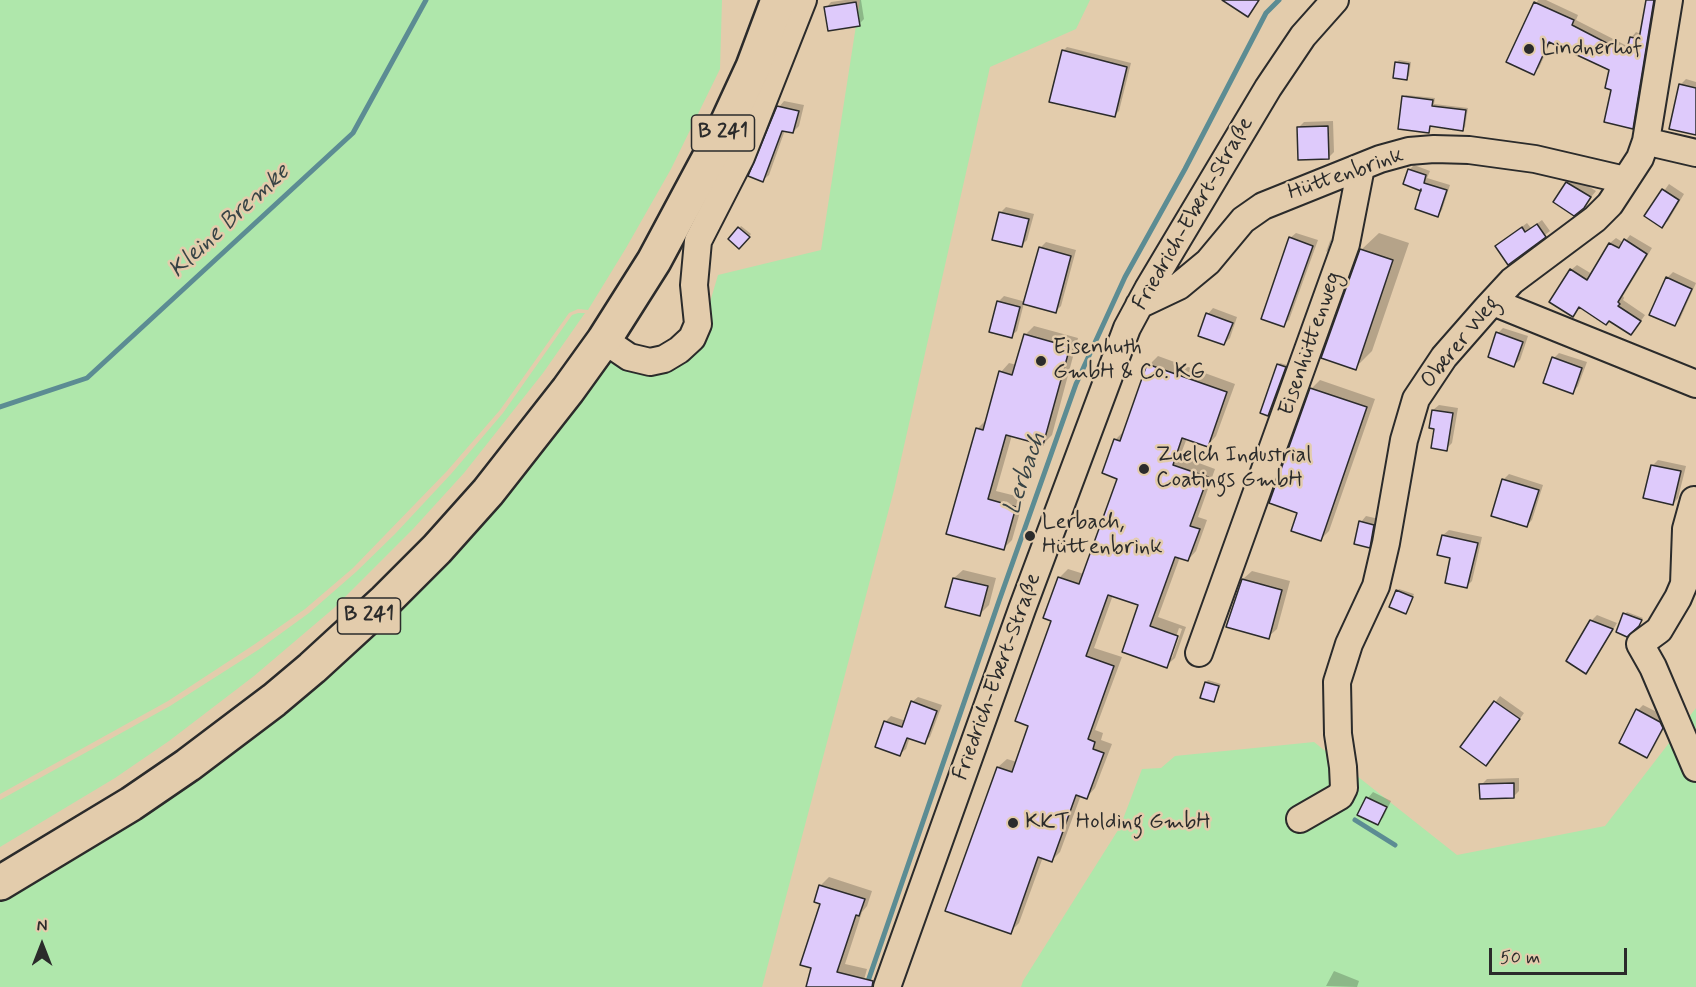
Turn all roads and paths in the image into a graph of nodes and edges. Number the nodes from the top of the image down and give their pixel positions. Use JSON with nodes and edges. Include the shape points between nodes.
{"nodes":[{"id":1,"x":756,"y":0,"type":"edge"},
{"id":2,"x":778,"y":0,"type":"edge"},
{"id":3,"x":804,"y":0,"type":"edge"},
{"id":4,"x":1335,"y":0,"type":"edge"},
{"id":5,"x":1669,"y":0,"type":"edge"},
{"id":6,"x":1653,"y":143,"type":"dead end"},
{"id":7,"x":1696,"y":153,"type":"edge"},
{"id":8,"x":1361,"y":167,"type":"junction"},
{"id":9,"x":1625,"y":180,"type":"junction"},
{"id":10,"x":1493,"y":302,"type":"junction"},
{"id":11,"x":1139,"y":305,"type":"junction"},
{"id":12,"x":604,"y":340,"type":"junction"},
{"id":13,"x":1696,"y":384,"type":"edge"},
{"id":14,"x":1694,"y":500,"type":"dead end"},
{"id":15,"x":1199,"y":653,"type":"dead end"},
{"id":16,"x":1696,"y":768,"type":"edge"},
{"id":17,"x":1300,"y":819,"type":"dead end"},
{"id":18,"x":0,"y":859,"type":"edge"},
{"id":19,"x":0,"y":883,"type":"edge"},
{"id":20,"x":887,"y":987,"type":"edge"}],
"edges":[{"from":1,"to":18,"type":"main road","number":"B 241","via":[[705,123],[635,251],[551,379],[471,479],[373,585],[261,684],[122,785]]},
{"from":2,"to":12,"type":"main road","number":"B 241","via":[[753,67],[699,180]]},
{"from":3,"to":12,"type":"street","via":[[741,157],[698,241],[694,285],[698,324],[692,338],[664,359],[650,362],[630,357]]},
{"from":4,"to":11,"type":"street","name":"Friedrich-Ebert-Straße","via":[[1303,36],[1268,88]]},
{"from":5,"to":9,"type":"street","name":"Oberer Weg","via":[[1646,141]]},
{"from":6,"to":7,"type":"street"},
{"from":8,"to":9,"type":"street","name":"Hüttenbrink","via":[[1415,150],[1461,149],[1536,159]]},
{"from":8,"to":11,"type":"street","name":"Hüttenbrink","via":[[1255,210],[1197,272],[1169,293]]},
{"from":8,"to":15,"type":"street","name":"Eisenhüttenweg","via":[[1346,244]]},
{"from":9,"to":10,"type":"street","name":"Oberer Weg","via":[[1595,219],[1512,281]]},
{"from":10,"to":13,"type":"street"},
{"from":10,"to":17,"type":"street","name":"Oberer Weg","via":[[1444,357],[1413,407],[1380,572],[1348,644],[1337,682],[1344,788],[1340,796]]},
{"from":11,"to":20,"type":"street","name":"Friedrich-Ebert-Straße","via":[[1106,382],[1022,609]]},
{"from":12,"to":19,"type":"main road","number":"B 241","via":[[532,438],[437,549],[312,668],[188,765]]},
{"from":14,"to":16,"type":"street","via":[[1686,529],[1684,584],[1659,630],[1640,644],[1658,676]]}]}
